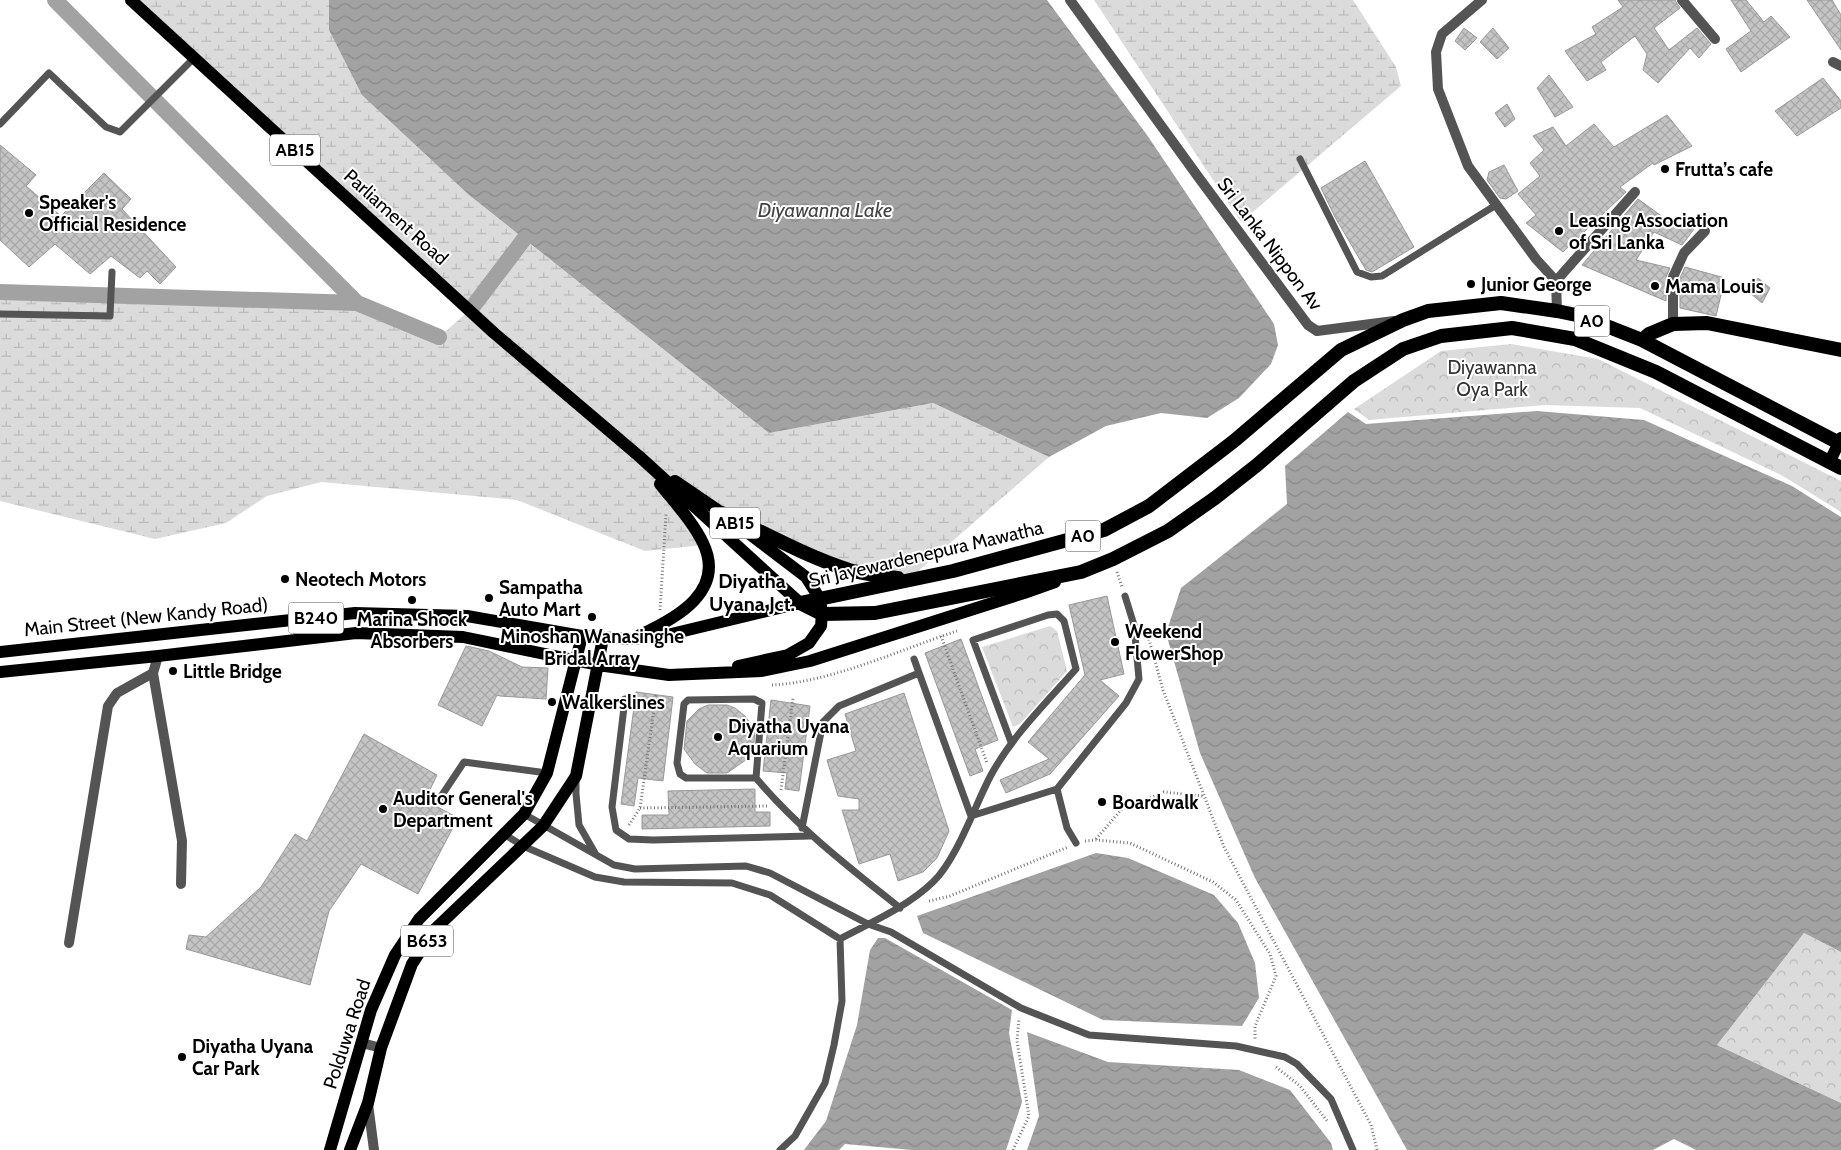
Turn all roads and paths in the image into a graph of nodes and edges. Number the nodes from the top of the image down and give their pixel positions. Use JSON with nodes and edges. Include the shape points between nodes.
{"nodes":[{"id":1,"x":131,"y":0,"type":"edge"},
{"id":2,"x":1070,"y":0,"type":"edge"},
{"id":3,"x":1482,"y":0,"type":"edge"},
{"id":4,"x":1682,"y":0,"type":"edge"},
{"id":5,"x":1714,"y":39,"type":"dead end"},
{"id":6,"x":194,"y":58,"type":"junction"},
{"id":7,"x":0,"y":124,"type":"edge"},
{"id":8,"x":1300,"y":159,"type":"dead end"},
{"id":9,"x":1635,"y":192,"type":"dead end"},
{"id":10,"x":1496,"y":205,"type":"junction"},
{"id":11,"x":1705,"y":231,"type":"dead end"},
{"id":12,"x":112,"y":272,"type":"dead end"},
{"id":13,"x":1556,"y":281,"type":"junction"},
{"id":14,"x":1557,"y":311,"type":"junction"},
{"id":15,"x":0,"y":314,"type":"edge"},
{"id":16,"x":1403,"y":320,"type":"junction"},
{"id":17,"x":1673,"y":324,"type":"junction"},
{"id":18,"x":1642,"y":340,"type":"junction"},
{"id":19,"x":1841,"y":350,"type":"edge"},
{"id":20,"x":1840,"y":442,"type":"edge"},
{"id":21,"x":640,"y":457,"type":"junction"},
{"id":22,"x":1835,"y":465,"type":"edge"},
{"id":23,"x":668,"y":494,"type":"junction"},
{"id":24,"x":722,"y":513,"type":"junction"},
{"id":25,"x":1081,"y":572,"type":"junction"},
{"id":26,"x":1117,"y":572,"type":"dead end"},
{"id":27,"x":909,"y":580,"type":"junction"},
{"id":28,"x":1125,"y":596,"type":"joint"},
{"id":29,"x":820,"y":599,"type":"junction"},
{"id":30,"x":800,"y":603,"type":"junction"},
{"id":31,"x":822,"y":614,"type":"junction"},
{"id":32,"x":660,"y":626,"type":"junction"},
{"id":33,"x":1146,"y":633,"type":"dead end"},
{"id":34,"x":582,"y":636,"type":"junction"},
{"id":35,"x":941,"y":636,"type":"dead end"},
{"id":36,"x":604,"y":638,"type":"junction"},
{"id":37,"x":631,"y":639,"type":"junction"},
{"id":38,"x":0,"y":652,"type":"edge"},
{"id":39,"x":158,"y":656,"type":"junction"},
{"id":40,"x":914,"y":659,"type":"dead end"},
{"id":41,"x":576,"y":660,"type":"junction"},
{"id":42,"x":598,"y":665,"type":"junction"},
{"id":43,"x":0,"y":672,"type":"edge"},
{"id":44,"x":153,"y":673,"type":"junction"},
{"id":45,"x":919,"y":674,"type":"junction"},
{"id":46,"x":702,"y":675,"type":"junction"},
{"id":47,"x":656,"y":695,"type":"dead end"},
{"id":48,"x":625,"y":699,"type":"dead end"},
{"id":49,"x":1011,"y":742,"type":"junction"},
{"id":50,"x":547,"y":773,"type":"junction"},
{"id":51,"x":991,"y":775,"type":"junction"},
{"id":52,"x":576,"y":776,"type":"junction"},
{"id":53,"x":756,"y":778,"type":"junction"},
{"id":54,"x":1057,"y":788,"type":"junction"},
{"id":55,"x":1203,"y":796,"type":"junction"},
{"id":56,"x":438,"y":801,"type":"dead end"},
{"id":57,"x":524,"y":814,"type":"junction"},
{"id":58,"x":971,"y":816,"type":"junction"},
{"id":59,"x":543,"y":826,"type":"junction"},
{"id":60,"x":802,"y":828,"type":"junction"},
{"id":61,"x":504,"y":834,"type":"junction"},
{"id":62,"x":623,"y":834,"type":"junction"},
{"id":63,"x":810,"y":836,"type":"junction"},
{"id":64,"x":1096,"y":840,"type":"junction"},
{"id":65,"x":1076,"y":843,"type":"junction"},
{"id":66,"x":523,"y":846,"type":"junction"},
{"id":67,"x":595,"y":853,"type":"junction"},
{"id":68,"x":181,"y":884,"type":"dead end"},
{"id":69,"x":925,"y":902,"type":"dead end"},
{"id":70,"x":900,"y":908,"type":"junction"},
{"id":71,"x":868,"y":924,"type":"junction"},
{"id":72,"x":840,"y":939,"type":"junction"},
{"id":73,"x":69,"y":943,"type":"dead end"},
{"id":74,"x":1020,"y":1013,"type":"dead end"},
{"id":75,"x":1255,"y":1041,"type":"dead end"},
{"id":76,"x":362,"y":1043,"type":"junction"},
{"id":77,"x":381,"y":1048,"type":"junction"},
{"id":78,"x":1271,"y":1066,"type":"dead end"},
{"id":79,"x":368,"y":1103,"type":"junction"},
{"id":80,"x":1334,"y":1130,"type":"dead end"},
{"id":81,"x":333,"y":1149,"type":"edge"},
{"id":82,"x":350,"y":1150,"type":"edge"},
{"id":83,"x":374,"y":1150,"type":"edge"},
{"id":84,"x":780,"y":1150,"type":"edge"},
{"id":85,"x":1013,"y":1150,"type":"edge"},
{"id":86,"x":1353,"y":1150,"type":"edge"},
{"id":87,"x":1377,"y":1150,"type":"edge"}],
"edges":[{"from":1,"to":6,"type":"main road","name":"Parliament Road","number":"AB15"},
{"from":2,"to":16,"type":"street","name":"Sri Lanka Nippon Av","via":[[1308,325],[1317,331]]},
{"from":3,"to":10,"type":"street","via":[[1442,34],[1436,52],[1438,89],[1468,166]]},
{"from":4,"to":5,"type":"street"},
{"from":6,"to":7,"type":"lane","via":[[120,132],[106,127],[49,73]]},
{"from":6,"to":21,"type":"main road","name":"Parliament Road","number":"AB15","via":[[494,333]]},
{"from":8,"to":10,"type":"lane","via":[[1357,272],[1371,277],[1382,276]]},
{"from":9,"to":13,"type":"street"},
{"from":10,"to":13,"type":"street"},
{"from":11,"to":17,"type":"street","via":[[1684,254],[1673,277]]},
{"from":12,"to":15,"type":"lane","via":[[110,316]]},
{"from":13,"to":14,"type":"street"},
{"from":14,"to":16,"type":"highway","name":"Sri Jayewardenepura Mawatha","number":"A0","via":[[1501,303],[1428,311]]},
{"from":14,"to":18,"type":"highway","name":"Sri Jayewardenepura Mawatha","number":"A0","via":[[1581,316]]},
{"from":16,"to":27,"type":"highway","name":"Sri Jayewardenepura Mawatha","number":"A0","via":[[1340,350],[1234,441],[1149,506],[1104,530]]},
{"from":17,"to":18,"type":"highway"},
{"from":17,"to":19,"type":"highway","via":[[1707,323]]},
{"from":18,"to":20,"type":"highway","name":"Sri Jayewardenepura Mawatha","number":"A0"},
{"from":20,"to":22,"type":"main road"},
{"from":21,"to":23,"type":"main road"},
{"from":21,"to":24,"type":"main road","name":"Parliament Road","number":"AB15"},
{"from":21,"to":30,"type":"main road","name":"Parliament Road","number":"AB15"},
{"from":22,"to":25,"type":"highway","name":"Sri Jayewardenepura Mawatha","number":"A0","via":[[1656,372],[1575,339],[1512,328],[1441,336],[1403,349],[1354,381],[1257,465],[1168,531]]},
{"from":23,"to":32,"type":"path"},
{"from":23,"to":32,"type":"main road","via":[[704,544],[710,564],[705,585],[689,607]]},
{"from":24,"to":27,"type":"highway","via":[[814,557],[847,569]]},
{"from":24,"to":29,"type":"main road","name":"Parliament Road","number":"AB15","via":[[806,577]]},
{"from":25,"to":31,"type":"highway","name":"Sri Jayewardenepura Mawatha","number":"A0","via":[[875,614]]},
{"from":25,"to":46,"type":"main road","via":[[810,661],[762,671]]},
{"from":26,"to":28,"type":"path"},
{"from":27,"to":29,"type":"highway","name":"Sri Jayewardenepura Mawatha","number":"A0"},
{"from":28,"to":54,"type":"lane","via":[[1134,625],[1139,680],[1126,703]]},
{"from":29,"to":30,"type":"highway","name":"Sri Jayewardenepura Mawatha","number":"A0"},
{"from":29,"to":31,"type":"main road"},
{"from":30,"to":31,"type":"highway","name":"Sri Jayewardenepura Mawatha","number":"A0"},
{"from":30,"to":37,"type":"main road","name":"Main Street (New Kandy Road)","number":"B240","via":[[663,636]]},
{"from":31,"to":46,"type":"main road","via":[[821,626],[809,643],[788,655]]},
{"from":32,"to":37,"type":"main road"},
{"from":33,"to":55,"type":"path","via":[[1163,690]]},
{"from":34,"to":36,"type":"main road","name":"Main Street (New Kandy Road)","number":"B240"},
{"from":34,"to":38,"type":"main road","name":"Main Street (New Kandy Road)","number":"B240","via":[[467,616],[355,613]]},
{"from":34,"to":41,"type":"main road","name":"Polduwa Road"},
{"from":35,"to":51,"type":"path"},
{"from":36,"to":37,"type":"main road","name":"Main Street (New Kandy Road)","number":"B240"},
{"from":36,"to":42,"type":"main road","name":"Polduwa Road"},
{"from":39,"to":41,"type":"main road","name":"Main Street (New Kandy Road)","number":"B240","via":[[356,633],[463,637]]},
{"from":39,"to":43,"type":"main road","name":"Main Street (New Kandy Road)","number":"B240"},
{"from":39,"to":44,"type":"street"},
{"from":40,"to":45,"type":"lane"},
{"from":41,"to":42,"type":"main road","name":"Main Street (New Kandy Road)","number":"B240"},
{"from":41,"to":50,"type":"main road","name":"Polduwa Road","number":"B653"},
{"from":42,"to":46,"type":"main road","name":"Main Street (New Kandy Road)","number":"B240","via":[[670,676]]},
{"from":42,"to":52,"type":"main road","name":"Polduwa Road","number":"B653"},
{"from":44,"to":68,"type":"street","via":[[182,840]]},
{"from":44,"to":73,"type":"street","via":[[117,693],[108,706]]},
{"from":45,"to":58,"type":"lane"},
{"from":45,"to":60,"type":"lane","via":[[839,706],[823,722]]},
{"from":47,"to":62,"type":"path","via":[[640,808]]},
{"from":48,"to":62,"type":"lane","via":[[612,807],[616,830]]},
{"from":49,"to":49,"type":"lane","via":[[1076,669],[1064,621],[1057,614],[1048,614],[973,640]]},
{"from":49,"to":51,"type":"lane"},
{"from":50,"to":56,"type":"lane","via":[[464,762]]},
{"from":50,"to":57,"type":"main road","name":"Polduwa Road","number":"B653"},
{"from":51,"to":58,"type":"lane"},
{"from":52,"to":59,"type":"main road","name":"Polduwa Road","number":"B653"},
{"from":52,"to":67,"type":"lane","via":[[579,825]]},
{"from":53,"to":53,"type":"lane","via":[[762,703],[754,699],[688,700],[684,704],[677,763],[680,774],[686,778]]},
{"from":53,"to":60,"type":"lane"},
{"from":54,"to":58,"type":"lane"},
{"from":54,"to":65,"type":"lane","via":[[1067,828]]},
{"from":55,"to":64,"type":"path","via":[[1164,792],[1121,810]]},
{"from":55,"to":87,"type":"path","via":[[1224,847],[1371,1125]]},
{"from":57,"to":59,"type":"lane"},
{"from":57,"to":61,"type":"main road","name":"Polduwa Road","number":"B653"},
{"from":58,"to":70,"type":"lane","via":[[934,881]]},
{"from":59,"to":66,"type":"main road","name":"Polduwa Road","number":"B653"},
{"from":59,"to":67,"type":"lane"},
{"from":60,"to":63,"type":"lane"},
{"from":61,"to":66,"type":"lane"},
{"from":61,"to":76,"type":"main road","name":"Polduwa Road","number":"B653","via":[[419,919],[395,955],[371,1010]]},
{"from":62,"to":63,"type":"lane","via":[[629,839],[654,840]]},
{"from":63,"to":70,"type":"lane"},
{"from":64,"to":65,"type":"path"},
{"from":64,"to":75,"type":"path","via":[[1130,843],[1213,882],[1236,900],[1270,954],[1276,976],[1255,1026]]},
{"from":65,"to":69,"type":"path","via":[[950,896]]},
{"from":66,"to":72,"type":"lane","via":[[595,877],[624,882],[732,883],[770,895]]},
{"from":66,"to":77,"type":"main road","name":"Polduwa Road","number":"B653","via":[[434,930],[412,964]]},
{"from":67,"to":71,"type":"lane","via":[[614,865],[635,869],[746,866],[770,873]]},
{"from":70,"to":71,"type":"lane"},
{"from":71,"to":72,"type":"lane"},
{"from":71,"to":86,"type":"lane","via":[[891,932],[1021,1008],[1089,1035],[1236,1046],[1285,1057],[1297,1064],[1331,1099]]},
{"from":72,"to":84,"type":"lane","via":[[842,1001],[825,1082],[795,1136]]},
{"from":74,"to":85,"type":"path","via":[[1017,1041],[1029,1116]]},
{"from":76,"to":77,"type":"street"},
{"from":76,"to":81,"type":"main road","name":"Polduwa Road","number":"B653"},
{"from":77,"to":79,"type":"main road","name":"Polduwa Road","number":"B653"},
{"from":78,"to":80,"type":"path","via":[[1300,1086]]},
{"from":79,"to":82,"type":"main road","name":"Polduwa Road","number":"B653"},
{"from":79,"to":83,"type":"street"}]}
